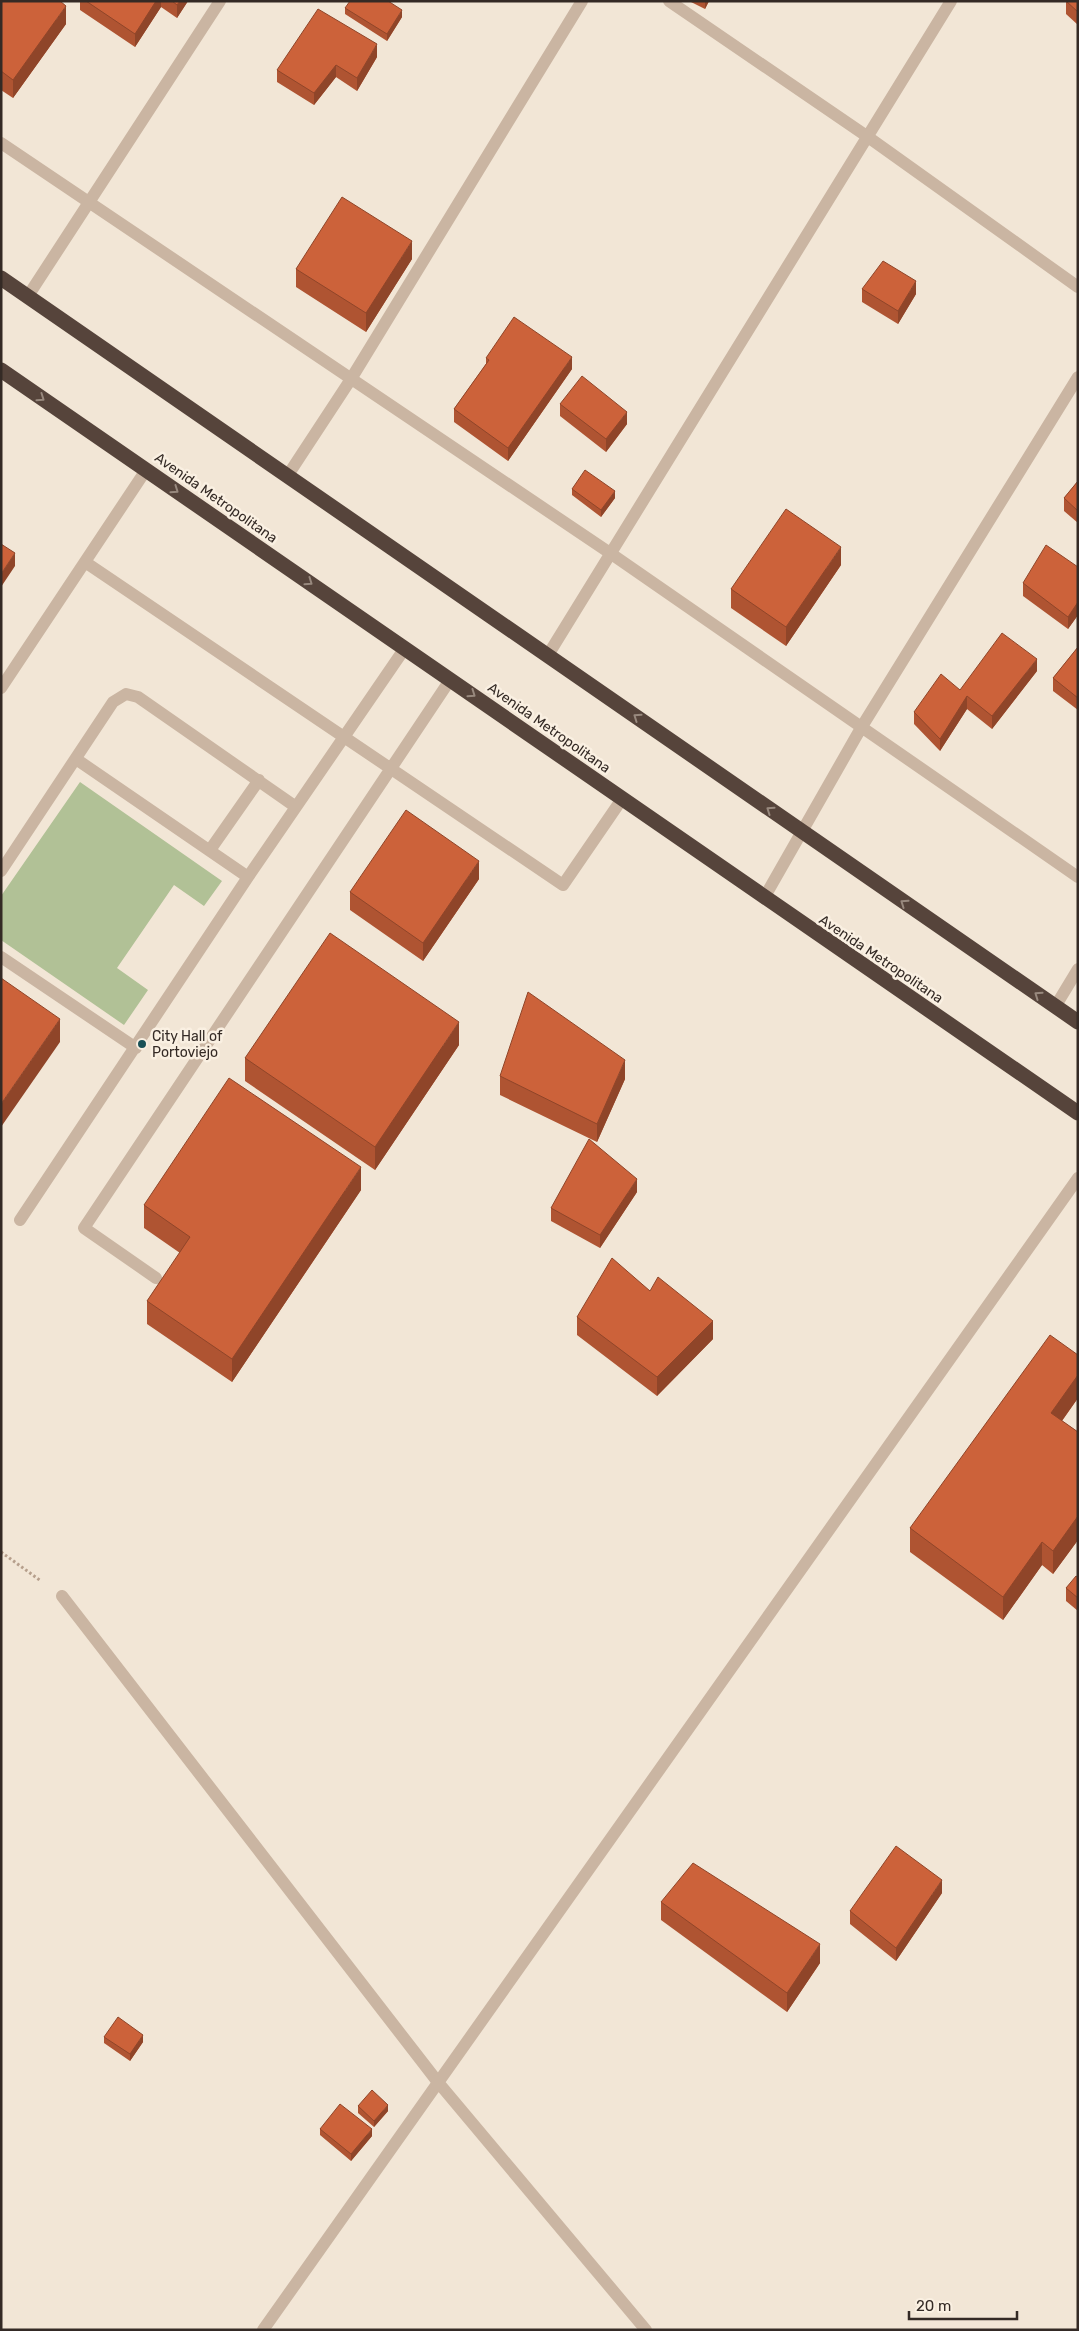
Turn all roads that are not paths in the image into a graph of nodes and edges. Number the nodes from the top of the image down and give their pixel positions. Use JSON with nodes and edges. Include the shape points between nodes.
{"nodes":[{"id":1,"x":220,"y":1,"type":"edge"},
{"id":2,"x":582,"y":1,"type":"edge"},
{"id":3,"x":668,"y":1,"type":"edge"},
{"id":4,"x":951,"y":1,"type":"edge"},
{"id":5,"x":868,"y":137,"type":"junction"},
{"id":6,"x":1,"y":143,"type":"edge"},
{"id":7,"x":89,"y":202,"type":"junction"},
{"id":8,"x":1,"y":278,"type":"edge"},
{"id":9,"x":1078,"y":287,"type":"edge"},
{"id":10,"x":28,"y":296,"type":"junction"},
{"id":11,"x":1,"y":370,"type":"edge"},
{"id":12,"x":1078,"y":377,"type":"edge"},
{"id":13,"x":351,"y":379,"type":"junction"},
{"id":14,"x":146,"y":470,"type":"junction"},
{"id":15,"x":288,"y":475,"type":"junction"},
{"id":16,"x":610,"y":553,"type":"junction"},
{"id":17,"x":85,"y":562,"type":"junction"},
{"id":18,"x":405,"y":648,"type":"junction"},
{"id":19,"x":548,"y":655,"type":"junction"},
{"id":20,"x":450,"y":680,"type":"junction"},
{"id":21,"x":1,"y":688,"type":"edge"},
{"id":22,"x":861,"y":728,"type":"junction"},
{"id":23,"x":344,"y":738,"type":"junction"},
{"id":24,"x":76,"y":758,"type":"junction"},
{"id":25,"x":391,"y":769,"type":"junction"},
{"id":26,"x":259,"y":780,"type":"junction"},
{"id":27,"x":622,"y":799,"type":"junction"},
{"id":28,"x":296,"y":807,"type":"junction"},
{"id":29,"x":801,"y":832,"type":"junction"},
{"id":30,"x":210,"y":850,"type":"junction"},
{"id":31,"x":1,"y":871,"type":"edge"},
{"id":32,"x":248,"y":877,"type":"junction"},
{"id":33,"x":1078,"y":877,"type":"edge"},
{"id":34,"x":764,"y":898,"type":"junction"},
{"id":35,"x":1,"y":957,"type":"edge"},
{"id":36,"x":1078,"y":969,"type":"edge"},
{"id":37,"x":1055,"y":1006,"type":"junction"},
{"id":38,"x":1078,"y":1022,"type":"edge"},
{"id":39,"x":136,"y":1048,"type":"junction"},
{"id":40,"x":1078,"y":1113,"type":"edge"},
{"id":41,"x":1078,"y":1178,"type":"edge"},
{"id":42,"x":20,"y":1220,"type":"dead end"},
{"id":43,"x":156,"y":1278,"type":"dead end"},
{"id":44,"x":62,"y":1596,"type":"road end"},
{"id":45,"x":437,"y":2081,"type":"junction"},
{"id":46,"x":263,"y":2330,"type":"edge"},
{"id":47,"x":646,"y":2330,"type":"edge"}],
"edges":[{"from":1,"to":7,"type":"street"},
{"from":2,"to":13,"type":"street"},
{"from":3,"to":5,"type":"street"},
{"from":4,"to":5,"type":"street"},
{"from":5,"to":9,"type":"street"},
{"from":5,"to":16,"type":"street"},
{"from":6,"to":7,"type":"street"},
{"from":7,"to":10,"type":"street"},
{"from":7,"to":13,"type":"street"},
{"from":8,"to":10,"type":"highway"},
{"from":10,"to":15,"type":"highway"},
{"from":11,"to":14,"type":"highway","name":"Avenida Metropolitana","one_way":true},
{"from":12,"to":22,"type":"street"},
{"from":13,"to":15,"type":"street"},
{"from":13,"to":16,"type":"street"},
{"from":14,"to":17,"type":"street"},
{"from":14,"to":18,"type":"highway","name":"Avenida Metropolitana","one_way":true},
{"from":15,"to":19,"type":"highway"},
{"from":16,"to":19,"type":"street"},
{"from":16,"to":22,"type":"street"},
{"from":17,"to":21,"type":"street"},
{"from":17,"to":23,"type":"street"},
{"from":18,"to":20,"type":"highway","name":"Avenida Metropolitana"},
{"from":18,"to":23,"type":"street"},
{"from":29,"to":19,"type":"highway","one_way":true},
{"from":20,"to":25,"type":"street"},
{"from":20,"to":27,"type":"highway","name":"Avenida Metropolitana","one_way":true},
{"from":22,"to":29,"type":"street"},
{"from":22,"to":33,"type":"street"},
{"from":23,"to":25,"type":"street"},
{"from":23,"to":28,"type":"street"},
{"from":24,"to":26,"type":"street","via":[[113,702],[126,694],[138,697]]},
{"from":24,"to":30,"type":"street"},
{"from":24,"to":31,"type":"street"},
{"from":25,"to":27,"type":"street","via":[[563,885]]},
{"from":25,"to":43,"type":"street","via":[[84,1228]]},
{"from":26,"to":28,"type":"street"},
{"from":26,"to":30,"type":"street"},
{"from":27,"to":34,"type":"highway","name":"Avenida Metropolitana"},
{"from":28,"to":32,"type":"street"},
{"from":29,"to":34,"type":"street"},
{"from":37,"to":29,"type":"highway","one_way":true},
{"from":30,"to":32,"type":"street"},
{"from":32,"to":39,"type":"street"},
{"from":34,"to":40,"type":"highway","name":"Avenida Metropolitana"},
{"from":35,"to":39,"type":"street"},
{"from":36,"to":37,"type":"street"},
{"from":37,"to":38,"type":"highway"},
{"from":39,"to":42,"type":"street"},
{"from":41,"to":45,"type":"street"},
{"from":44,"to":45,"type":"street"},
{"from":45,"to":46,"type":"street"},
{"from":45,"to":47,"type":"street"}]}
